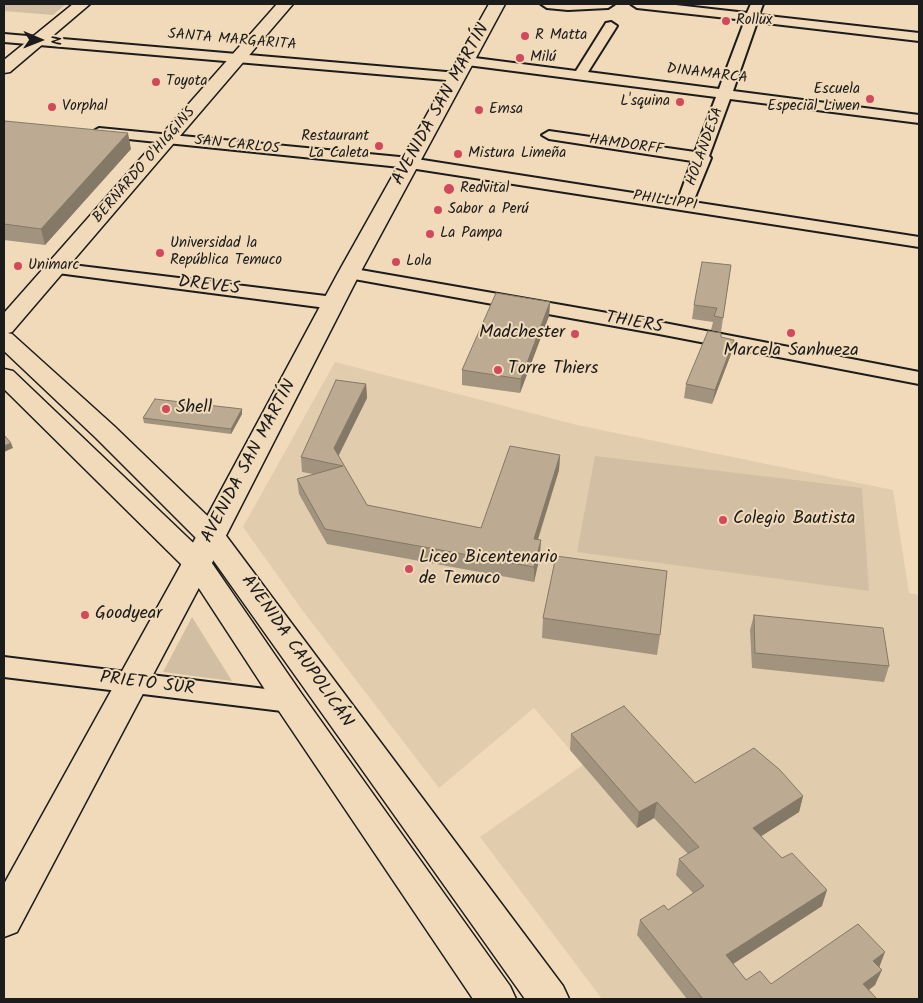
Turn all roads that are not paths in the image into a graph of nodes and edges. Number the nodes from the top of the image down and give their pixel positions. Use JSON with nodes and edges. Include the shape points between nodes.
{"nodes":[{"id":1,"x":82,"y":4,"type":"edge"},
{"id":2,"x":285,"y":4,"type":"edge"},
{"id":3,"x":497,"y":4,"type":"edge"},
{"id":4,"x":547,"y":4,"type":"edge"},
{"id":5,"x":608,"y":4,"type":"edge"},
{"id":6,"x":637,"y":4,"type":"edge"},
{"id":7,"x":757,"y":4,"type":"edge"},
{"id":8,"x":753,"y":18,"type":"junction"},
{"id":9,"x":611,"y":26,"type":"dead end"},
{"id":10,"x":919,"y":37,"type":"edge"},
{"id":11,"x":4,"y":38,"type":"edge"},
{"id":12,"x":36,"y":41,"type":"junction"},
{"id":13,"x":238,"y":58,"type":"junction"},
{"id":14,"x":4,"y":68,"type":"edge"},
{"id":15,"x":462,"y":69,"type":"junction"},
{"id":16,"x":580,"y":75,"type":"junction"},
{"id":17,"x":726,"y":93,"type":"junction"},
{"id":18,"x":919,"y":119,"type":"edge"},
{"id":19,"x":82,"y":130,"type":"edge"},
{"id":20,"x":549,"y":135,"type":"dead end"},
{"id":21,"x":167,"y":139,"type":"junction"},
{"id":22,"x":703,"y":158,"type":"junction"},
{"id":23,"x":410,"y":163,"type":"junction"},
{"id":24,"x":684,"y":205,"type":"junction"},
{"id":25,"x":919,"y":242,"type":"edge"},
{"id":26,"x":56,"y":268,"type":"junction"},
{"id":27,"x":349,"y":273,"type":"junction"},
{"id":28,"x":334,"y":303,"type":"junction"},
{"id":29,"x":4,"y":327,"type":"edge"},
{"id":30,"x":4,"y":339,"type":"edge"},
{"id":31,"x":4,"y":376,"type":"edge"},
{"id":32,"x":919,"y":378,"type":"edge"},
{"id":33,"x":211,"y":536,"type":"junction"},
{"id":34,"x":197,"y":563,"type":"junction"},
{"id":35,"x":4,"y":668,"type":"edge"},
{"id":36,"x":132,"y":683,"type":"junction"},
{"id":37,"x":290,"y":702,"type":"junction"},
{"id":38,"x":4,"y":920,"type":"edge"},
{"id":39,"x":492,"y":996,"type":"edge"},
{"id":40,"x":549,"y":999,"type":"edge"}],
"edges":[{"from":1,"to":12,"type":"main road"},
{"from":2,"to":13,"type":"main road","name":"BERNARDO O'HIGGINS"},
{"from":3,"to":15,"type":"main road","name":"AVENIDA SAN MARTÍN"},
{"from":4,"to":5,"type":"street"},
{"from":6,"to":8,"type":"street"},
{"from":7,"to":8,"type":"street","name":"HOLANDESA"},
{"from":8,"to":10,"type":"street"},
{"from":8,"to":17,"type":"street","name":"HOLANDESA"},
{"from":9,"to":16,"type":"street"},
{"from":11,"to":12,"type":"street","name":"SANTA MARGARITA"},
{"from":12,"to":13,"type":"street","name":"SANTA MARGARITA"},
{"from":12,"to":14,"type":"main road"},
{"from":13,"to":15,"type":"street","name":"SANTA MARGARITA"},
{"from":13,"to":21,"type":"main road","name":"BERNARDO O'HIGGINS"},
{"from":15,"to":16,"type":"street","name":"DINAMARCA"},
{"from":15,"to":23,"type":"main road","name":"AVENIDA SAN MARTÍN"},
{"from":16,"to":17,"type":"street","name":"DINAMARCA"},
{"from":17,"to":18,"type":"street","name":"DINAMARCA"},
{"from":17,"to":22,"type":"street","name":"HOLANDESA"},
{"from":19,"to":21,"type":"street","name":"SAN CARLOS"},
{"from":20,"to":22,"type":"street","name":"HAMDORFF"},
{"from":21,"to":23,"type":"street","name":"SAN CARLOS"},
{"from":21,"to":26,"type":"main road","name":"BERNARDO O'HIGGINS"},
{"from":22,"to":24,"type":"street","name":"HOLANDESA"},
{"from":23,"to":24,"type":"street","name":"PHILLIPPI"},
{"from":23,"to":27,"type":"main road","name":"AVENIDA SAN MARTÍN"},
{"from":24,"to":25,"type":"street","name":"PHILLIPPI"},
{"from":26,"to":28,"type":"street","name":"DREVES"},
{"from":26,"to":29,"type":"main road","name":"BERNARDO O'HIGGINS"},
{"from":27,"to":28,"type":"main road","name":"AVENIDA SAN MARTÍN"},
{"from":27,"to":32,"type":"street","name":"THIERS"},
{"from":28,"to":33,"type":"main road","name":"AVENIDA SAN MARTÍN"},
{"from":30,"to":33,"type":"main road","name":"AVENIDA CAUPOLICÁN"},
{"from":31,"to":34,"type":"main road","name":"AVENIDA CAUPOLICÁN"},
{"from":33,"to":34,"type":"main road","name":"AVENIDA SAN MARTÍN"},
{"from":33,"to":40,"type":"main road","name":"AVENIDA CAUPOLICÁN"},
{"from":34,"to":36,"type":"main road","name":"AVENIDA SAN MARTÍN"},
{"from":34,"to":37,"type":"main road","name":"AVENIDA CAUPOLICÁN"},
{"from":35,"to":36,"type":"street","name":"PRIETO SUR"},
{"from":36,"to":37,"type":"street","name":"PRIETO SUR"},
{"from":36,"to":38,"type":"main road","name":"AVENIDA SAN MARTÍN"},
{"from":37,"to":39,"type":"main road","name":"AVENIDA CAUPOLICÁN"}]}
